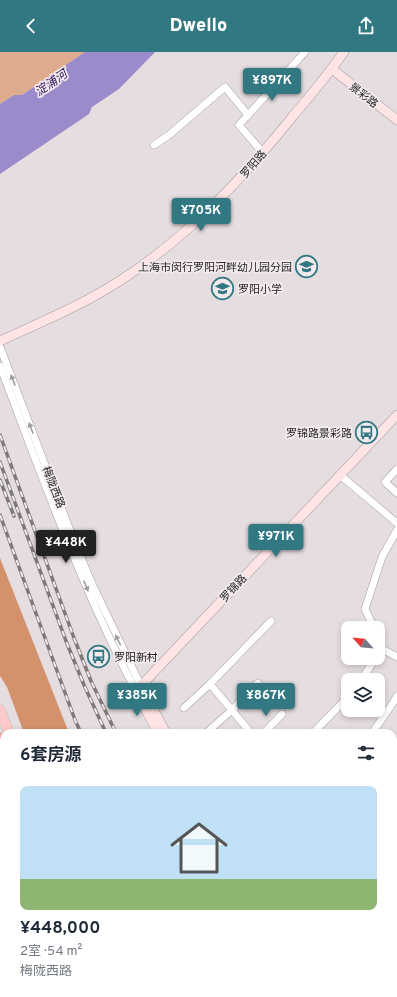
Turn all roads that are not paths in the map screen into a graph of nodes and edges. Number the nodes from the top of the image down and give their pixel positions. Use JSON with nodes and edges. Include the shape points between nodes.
{"nodes":[{"id":1,"x":305,"y":52,"type":"edge"},
{"id":2,"x":344,"y":52,"type":"edge"},
{"id":3,"x":332,"y":69,"type":"junction"},
{"id":4,"x":248,"y":115,"type":"junction"},
{"id":5,"x":397,"y":120,"type":"edge"},
{"id":6,"x":154,"y":146,"type":"dead end"},
{"id":7,"x":263,"y":153,"type":"junction"},
{"id":8,"x":0,"y":341,"type":"edge"},
{"id":9,"x":0,"y":347,"type":"edge"},
{"id":10,"x":0,"y":366,"type":"edge"},
{"id":11,"x":397,"y":415,"type":"edge"},
{"id":12,"x":23,"y":416,"type":"junction"},
{"id":13,"x":397,"y":469,"type":"edge"},
{"id":14,"x":340,"y":475,"type":"junction"},
{"id":15,"x":397,"y":493,"type":"edge"},
{"id":16,"x":397,"y":523,"type":"edge"},
{"id":17,"x":397,"y":530,"type":"edge"},
{"id":18,"x":271,"y":621,"type":"dead end"},
{"id":19,"x":371,"y":621,"type":"edge"},
{"id":20,"x":385,"y":653,"type":"edge"},
{"id":21,"x":397,"y":657,"type":"edge"},
{"id":22,"x":258,"y":683,"type":"dead end"},
{"id":23,"x":210,"y":684,"type":"junction"},
{"id":24,"x":138,"y":689,"type":"junction"},
{"id":25,"x":397,"y":696,"type":"edge"},
{"id":26,"x":341,"y":704,"type":"edge"},
{"id":27,"x":184,"y":708,"type":"dead end"},
{"id":28,"x":0,"y":710,"type":"edge"},
{"id":29,"x":232,"y":710,"type":"junction"},
{"id":30,"x":282,"y":714,"type":"dead end"},
{"id":31,"x":7,"y":729,"type":"edge"},
{"id":32,"x":156,"y":729,"type":"edge"},
{"id":33,"x":163,"y":729,"type":"edge"},
{"id":34,"x":211,"y":729,"type":"edge"},
{"id":35,"x":248,"y":729,"type":"edge"},
{"id":36,"x":268,"y":729,"type":"edge"},
{"id":37,"x":317,"y":729,"type":"edge"},
{"id":38,"x":375,"y":729,"type":"edge"}],
"edges":[{"from":1,"to":4,"type":"street"},
{"from":2,"to":3,"type":"street","name":"罗阳路"},
{"from":3,"to":5,"type":"street","name":"景彩路"},
{"from":3,"to":7,"type":"street","name":"罗阳路"},
{"from":4,"to":6,"type":"street","via":[[225,87]]},
{"from":4,"to":7,"type":"street","via":[[239,125]]},
{"from":7,"to":8,"type":"street","name":"罗阳路","via":[[199,220],[159,254],[89,299]]},
{"from":12,"to":9,"type":"street","name":"梅陇西路","one_way":true},
{"from":10,"to":12,"type":"street","name":"梅陇西路"},
{"from":11,"to":14,"type":"street","name":"罗锦路"},
{"from":12,"to":24,"type":"street","name":"梅陇西路"},
{"from":13,"to":15,"type":"street","via":[[385,482]]},
{"from":14,"to":16,"type":"street"},
{"from":14,"to":24,"type":"street","name":"罗锦路"},
{"from":17,"to":19,"type":"street","via":[[382,557],[365,609]]},
{"from":18,"to":23,"type":"street"},
{"from":20,"to":21,"type":"street"},
{"from":22,"to":29,"type":"street"},
{"from":23,"to":27,"type":"street"},
{"from":23,"to":29,"type":"street"},
{"from":24,"to":32,"type":"street","name":"梅陇西路"},
{"from":24,"to":33,"type":"street","name":"梅陇西路"},
{"from":25,"to":38,"type":"street"},
{"from":26,"to":37,"type":"street"},
{"from":28,"to":31,"type":"main road"},
{"from":29,"to":34,"type":"street"},
{"from":29,"to":35,"type":"street"},
{"from":30,"to":36,"type":"street"}]}
